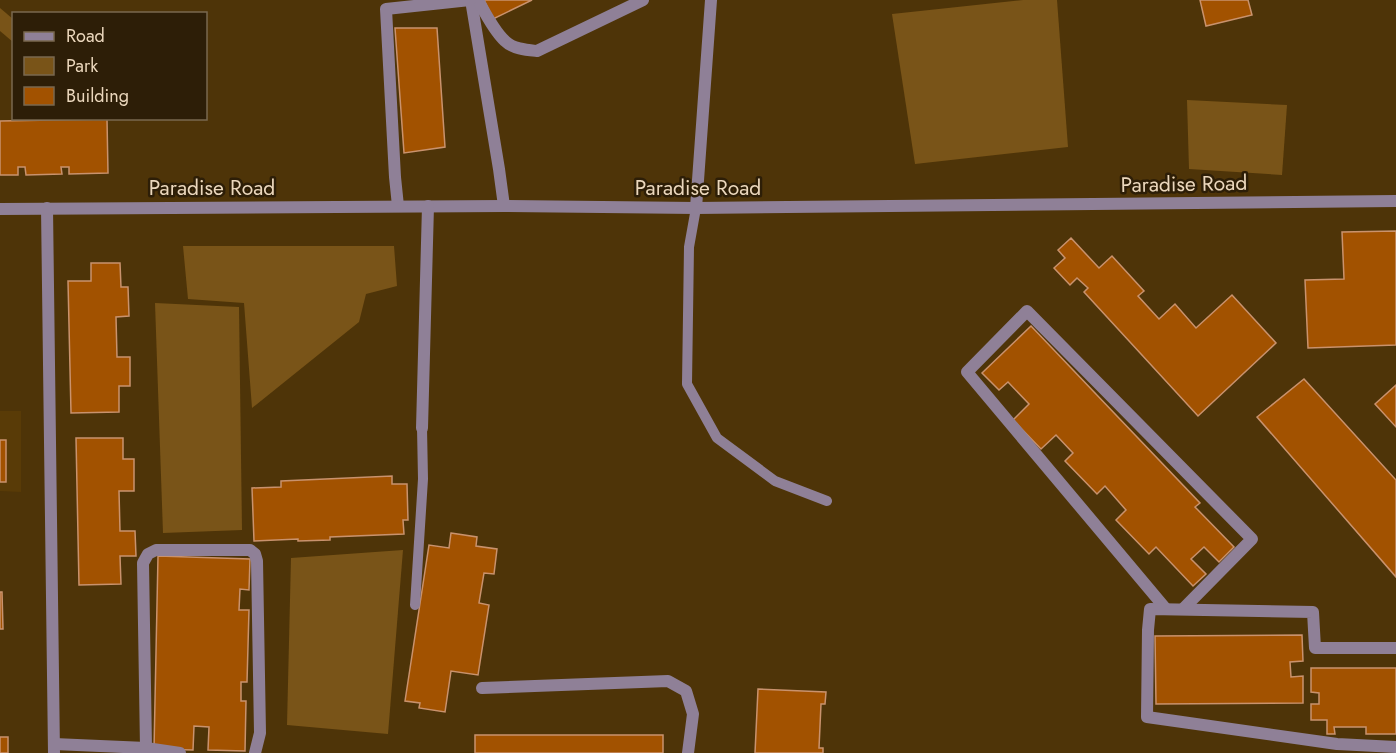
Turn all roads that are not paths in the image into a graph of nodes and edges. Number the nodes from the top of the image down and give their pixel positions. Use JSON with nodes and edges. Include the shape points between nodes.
{"nodes":[{"id":1,"x":470,"y":0,"type":"edge"},
{"id":2,"x":478,"y":0,"type":"edge"},
{"id":3,"x":643,"y":0,"type":"edge"},
{"id":4,"x":711,"y":0,"type":"edge"},
{"id":5,"x":1396,"y":201,"type":"edge"},
{"id":6,"x":398,"y":206,"type":"junction"},
{"id":7,"x":428,"y":206,"type":"junction"},
{"id":8,"x":504,"y":206,"type":"junction"},
{"id":9,"x":0,"y":208,"type":"edge"},
{"id":10,"x":47,"y":208,"type":"junction"},
{"id":11,"x":696,"y":208,"type":"junction"},
{"id":12,"x":422,"y":428,"type":"joint"},
{"id":13,"x":827,"y":501,"type":"dead end"},
{"id":14,"x":415,"y":605,"type":"dead end"},
{"id":15,"x":1166,"y":609,"type":"junction"},
{"id":16,"x":1183,"y":609,"type":"junction"},
{"id":17,"x":1396,"y":648,"type":"edge"},
{"id":18,"x":482,"y":688,"type":"dead end"},
{"id":19,"x":1396,"y":747,"type":"edge"},
{"id":20,"x":54,"y":749,"type":"edge"},
{"id":21,"x":146,"y":750,"type":"edge"},
{"id":22,"x":180,"y":753,"type":"edge"},
{"id":23,"x":255,"y":753,"type":"edge"},
{"id":24,"x":688,"y":753,"type":"edge"}],
"edges":[{"from":1,"to":6,"type":"street","via":[[386,9]]},
{"from":1,"to":8,"type":"street"},
{"from":2,"to":3,"type":"street","via":[[506,43],[537,51]]},
{"from":4,"to":11,"type":"street"},
{"from":5,"to":11,"type":"street","name":"Paradise Road"},
{"from":6,"to":7,"type":"street","name":"Paradise Road"},
{"from":6,"to":10,"type":"street","name":"Paradise Road"},
{"from":7,"to":8,"type":"street","name":"Paradise Road"},
{"from":7,"to":12,"type":"street"},
{"from":8,"to":11,"type":"street","name":"Paradise Road"},
{"from":9,"to":10,"type":"street","name":"Paradise Road"},
{"from":10,"to":20,"type":"street"},
{"from":11,"to":13,"type":"lane","via":[[689,247],[687,384],[717,438],[775,481]]},
{"from":12,"to":14,"type":"lane","via":[[423,479]]},
{"from":15,"to":16,"type":"street"},
{"from":15,"to":16,"type":"street","via":[[967,372],[1027,311],[1252,538]]},
{"from":15,"to":19,"type":"street","via":[[1149,609],[1147,717],[1337,744]]},
{"from":16,"to":17,"type":"street","via":[[1314,612],[1315,648]]},
{"from":18,"to":24,"type":"street","via":[[668,681],[686,691],[693,714]]},
{"from":20,"to":21,"type":"street"},
{"from":21,"to":22,"type":"street"},
{"from":21,"to":23,"type":"street","via":[[143,563],[156,550],[250,550],[257,561],[260,733]]}]}
